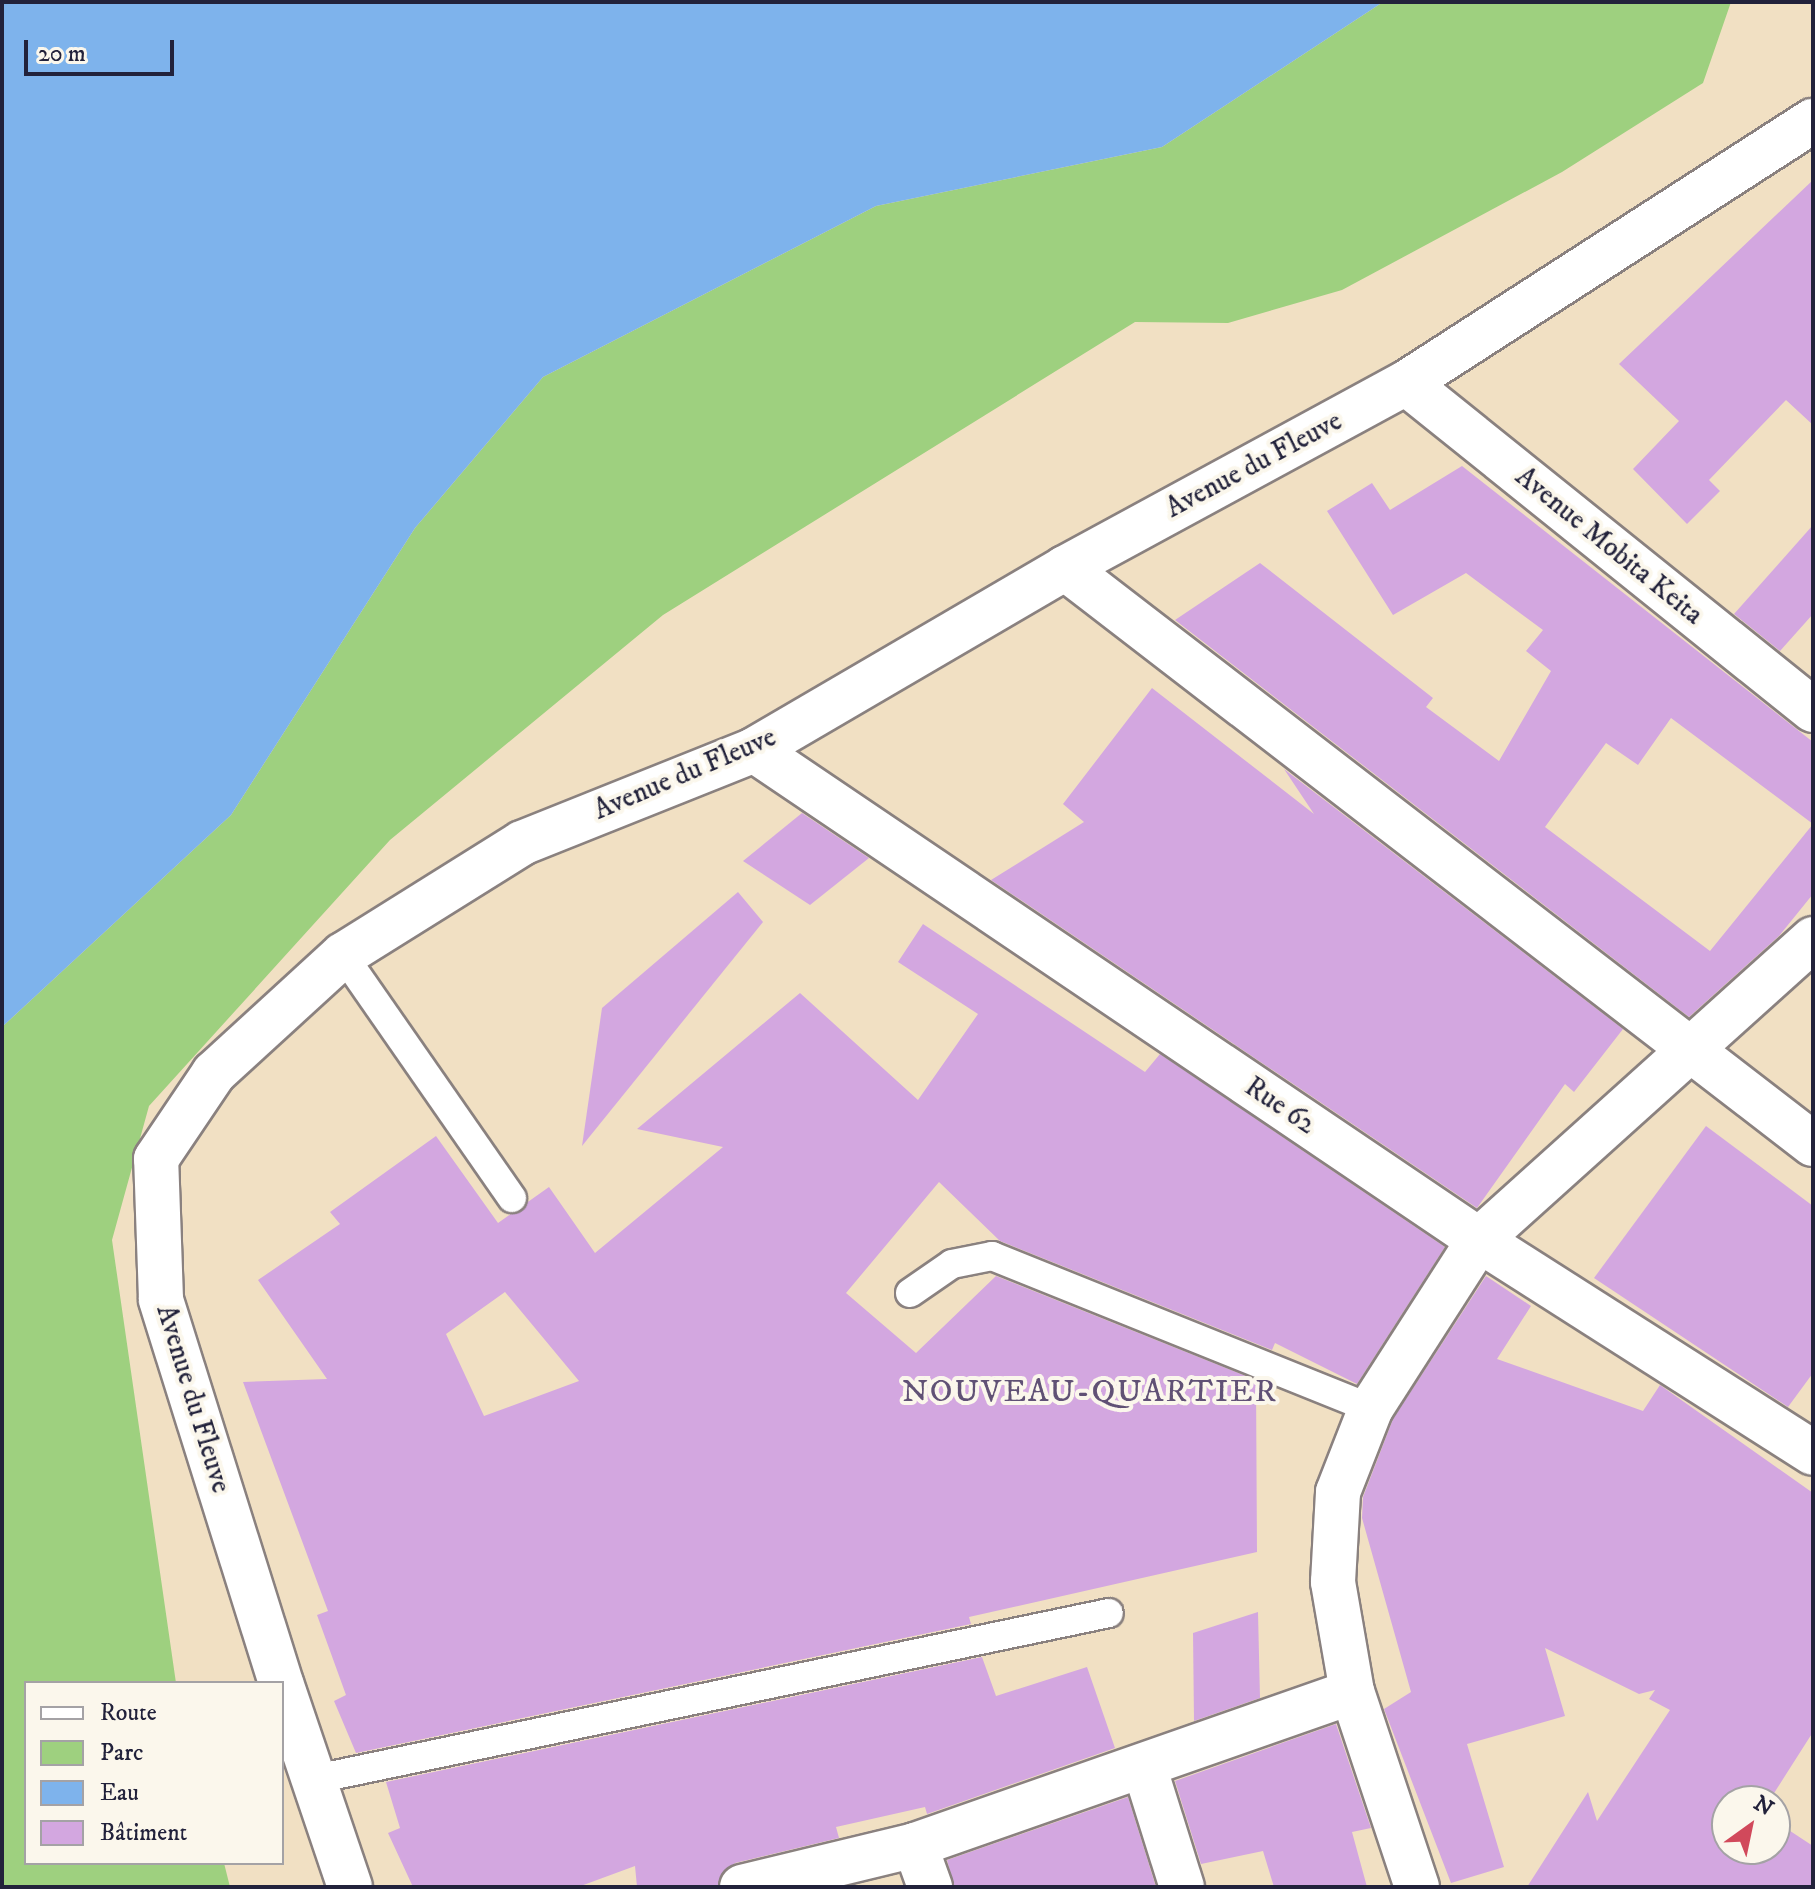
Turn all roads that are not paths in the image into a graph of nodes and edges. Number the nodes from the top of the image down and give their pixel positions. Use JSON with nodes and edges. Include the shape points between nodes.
{"nodes":[{"id":1,"x":1809,"y":130,"type":"edge"},
{"id":2,"x":1406,"y":383,"type":"junction"},
{"id":3,"x":1065,"y":568,"type":"junction"},
{"id":4,"x":1813,"y":710,"type":"edge"},
{"id":5,"x":754,"y":750,"type":"junction"},
{"id":6,"x":1813,"y":939,"type":"edge"},
{"id":7,"x":343,"y":955,"type":"junction"},
{"id":8,"x":1690,"y":1055,"type":"junction"},
{"id":9,"x":1813,"y":1144,"type":"edge"},
{"id":10,"x":512,"y":1198,"type":"dead end"},
{"id":11,"x":1479,"y":1240,"type":"junction"},
{"id":12,"x":910,"y":1293,"type":"dead end"},
{"id":13,"x":1371,"y":1408,"type":"junction"},
{"id":14,"x":1813,"y":1453,"type":"edge"},
{"id":15,"x":1109,"y":1613,"type":"dead end"},
{"id":16,"x":281,"y":1681,"type":"edge"},
{"id":17,"x":284,"y":1692,"type":"edge"},
{"id":18,"x":1352,"y":1692,"type":"junction"},
{"id":19,"x":1144,"y":1766,"type":"junction"},
{"id":20,"x":311,"y":1780,"type":"junction"},
{"id":21,"x":915,"y":1845,"type":"junction"},
{"id":22,"x":350,"y":1887,"type":"edge"},
{"id":23,"x":742,"y":1887,"type":"edge"},
{"id":24,"x":930,"y":1887,"type":"edge"},
{"id":25,"x":1182,"y":1887,"type":"edge"},
{"id":26,"x":1417,"y":1887,"type":"edge"}],
"edges":[{"from":1,"to":2,"type":"street","name":"Avenue du Fleuve"},
{"from":2,"to":3,"type":"street","name":"Avenue du Fleuve"},
{"from":2,"to":4,"type":"street","name":"Avenue Mobita Keita"},
{"from":3,"to":5,"type":"street","name":"Avenue du Fleuve"},
{"from":3,"to":8,"type":"street"},
{"from":5,"to":7,"type":"street","name":"Avenue du Fleuve","via":[[522,843]]},
{"from":5,"to":11,"type":"street","name":"Rue 62"},
{"from":6,"to":8,"type":"street"},
{"from":7,"to":10,"type":"lane"},
{"from":7,"to":16,"type":"street","name":"Avenue du Fleuve","via":[[214,1073],[156,1159],[161,1299]]},
{"from":8,"to":9,"type":"street"},
{"from":8,"to":11,"type":"street"},
{"from":11,"to":13,"type":"street"},
{"from":11,"to":14,"type":"street","name":"Rue 62"},
{"from":12,"to":13,"type":"lane","via":[[952,1264],[992,1256]]},
{"from":13,"to":18,"type":"street","via":[[1338,1492],[1333,1582]]},
{"from":15,"to":20,"type":"lane"},
{"from":17,"to":20,"type":"street","name":"Avenue du Fleuve"},
{"from":18,"to":19,"type":"street"},
{"from":18,"to":26,"type":"street"},
{"from":19,"to":21,"type":"street"},
{"from":19,"to":25,"type":"street"},
{"from":20,"to":22,"type":"street","name":"Avenue du Fleuve"},
{"from":21,"to":23,"type":"street"},
{"from":21,"to":24,"type":"street"}]}
